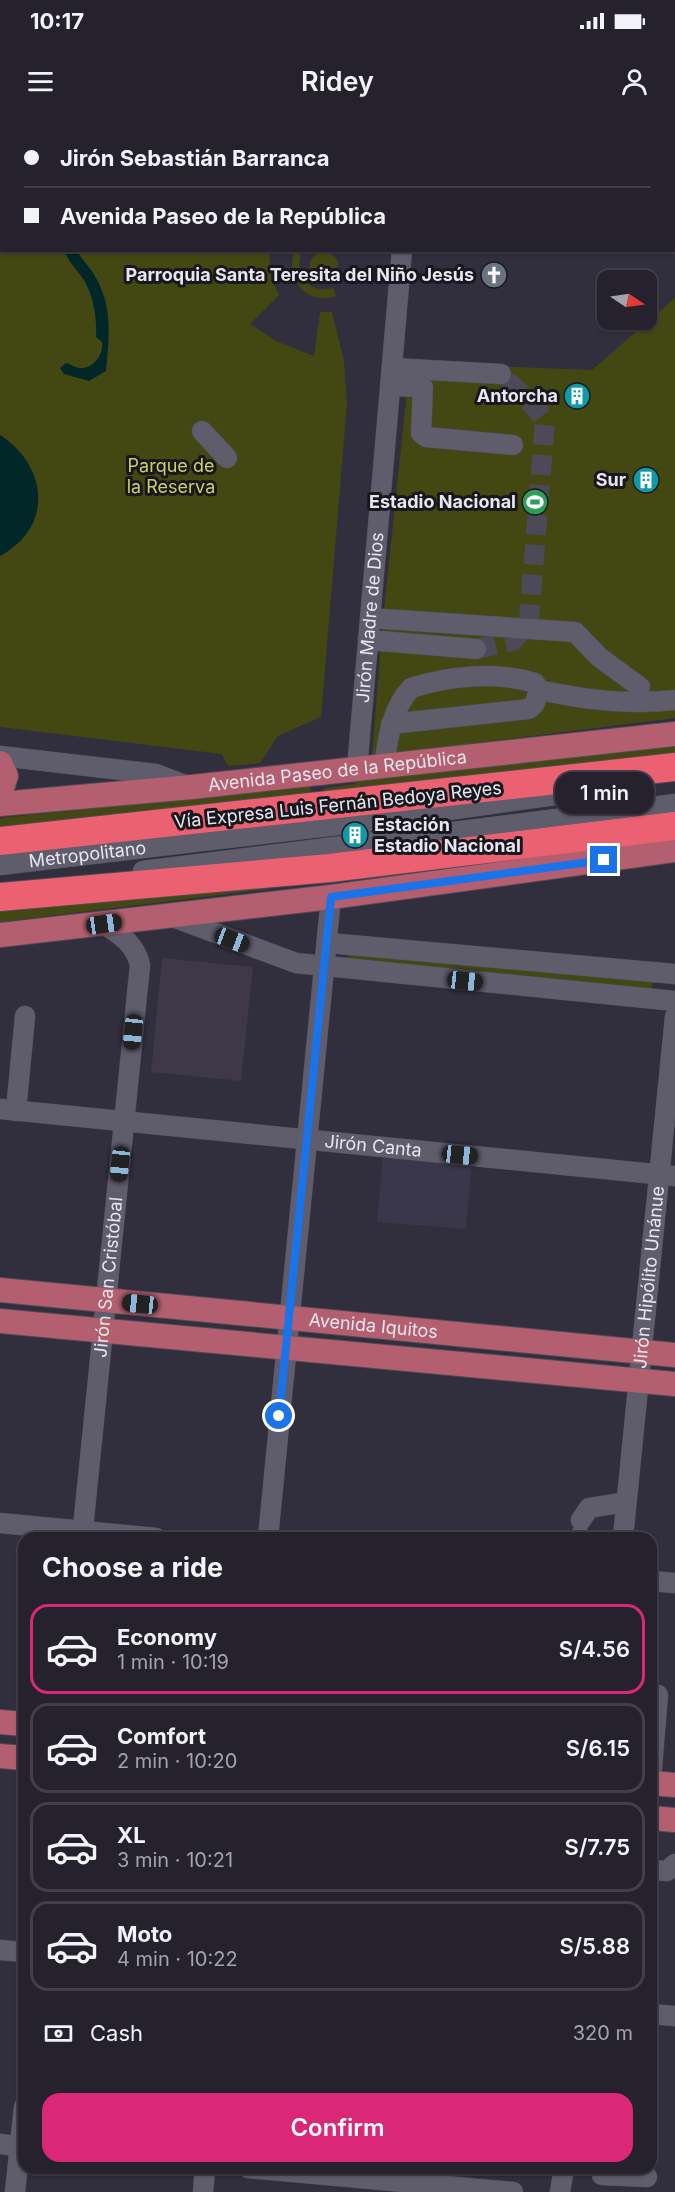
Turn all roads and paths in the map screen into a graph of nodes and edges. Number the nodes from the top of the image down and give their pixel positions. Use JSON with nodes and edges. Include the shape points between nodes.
{"nodes":[{"id":1,"x":402,"y":252,"type":"edge"},
{"id":2,"x":501,"y":374,"type":"dead end"},
{"id":3,"x":391,"y":377,"type":"junction"},
{"id":4,"x":202,"y":431,"type":"dead end"},
{"id":5,"x":513,"y":445,"type":"dead end"},
{"id":6,"x":227,"y":458,"type":"dead end"},
{"id":7,"x":370,"y":618,"type":"junction"},
{"id":8,"x":368,"y":640,"type":"junction"},
{"id":9,"x":476,"y":649,"type":"tunnel mouth"},
{"id":10,"x":640,"y":687,"type":"dead end"},
{"id":11,"x":539,"y":690,"type":"junction"},
{"id":12,"x":675,"y":700,"type":"edge"},
{"id":13,"x":391,"y":723,"type":"junction"},
{"id":14,"x":675,"y":734,"type":"edge"},
{"id":15,"x":0,"y":756,"type":"edge"},
{"id":16,"x":0,"y":763,"type":"edge"},
{"id":17,"x":384,"y":766,"type":"junction"},
{"id":18,"x":675,"y":767,"type":"edge"},
{"id":19,"x":357,"y":769,"type":"junction"},
{"id":20,"x":675,"y":780,"type":"edge"},
{"id":21,"x":192,"y":788,"type":"junction"},
{"id":22,"x":0,"y":794,"type":"edge"},
{"id":23,"x":0,"y":804,"type":"edge"},
{"id":24,"x":675,"y":804,"type":"edge"},
{"id":25,"x":675,"y":826,"type":"edge"},
{"id":26,"x":0,"y":841,"type":"edge"},
{"id":27,"x":675,"y":850,"type":"edge"},
{"id":28,"x":0,"y":865,"type":"edge"},
{"id":29,"x":0,"y":884,"type":"edge"},
{"id":30,"x":0,"y":897,"type":"edge"},
{"id":31,"x":331,"y":897,"type":"junction"},
{"id":32,"x":167,"y":915,"type":"junction"},
{"id":33,"x":104,"y":924,"type":"junction"},
{"id":34,"x":0,"y":935,"type":"edge"},
{"id":35,"x":328,"y":943,"type":"junction"},
{"id":36,"x":325,"y":968,"type":"junction"},
{"id":37,"x":675,"y":974,"type":"edge"},
{"id":38,"x":675,"y":1001,"type":"edge"},
{"id":39,"x":25,"y":1016,"type":"dead end"},
{"id":40,"x":675,"y":1017,"type":"edge"},
{"id":41,"x":8,"y":1110,"type":"edge"},
{"id":42,"x":124,"y":1121,"type":"junction"},
{"id":43,"x":307,"y":1139,"type":"junction"},
{"id":44,"x":666,"y":1175,"type":"edge"},
{"id":45,"x":0,"y":1290,"type":"edge"},
{"id":46,"x":106,"y":1300,"type":"junction"},
{"id":47,"x":290,"y":1318,"type":"junction"},
{"id":48,"x":0,"y":1321,"type":"edge"},
{"id":49,"x":103,"y":1330,"type":"junction"},
{"id":50,"x":287,"y":1347,"type":"junction"},
{"id":51,"x":640,"y":1351,"type":"junction"},
{"id":52,"x":675,"y":1354,"type":"edge"},
{"id":53,"x":638,"y":1380,"type":"junction"},
{"id":54,"x":675,"y":1384,"type":"edge"},
{"id":55,"x":626,"y":1502,"type":"junction"},
{"id":56,"x":0,"y":1523,"type":"edge"},
{"id":57,"x":581,"y":1531,"type":"edge"},
{"id":58,"x":67,"y":1532,"type":"edge"},
{"id":59,"x":82,"y":1532,"type":"edge"},
{"id":60,"x":269,"y":1532,"type":"edge"},
{"id":61,"x":624,"y":1532,"type":"edge"},
{"id":62,"x":657,"y":1582,"type":"edge"},
{"id":63,"x":675,"y":1583,"type":"edge"},
{"id":64,"x":658,"y":1695,"type":"dead end"},
{"id":65,"x":657,"y":1707,"type":"edge"},
{"id":66,"x":0,"y":1722,"type":"edge"},
{"id":67,"x":18,"y":1724,"type":"edge"},
{"id":68,"x":0,"y":1756,"type":"edge"},
{"id":69,"x":18,"y":1758,"type":"edge"},
{"id":70,"x":657,"y":1784,"type":"edge"},
{"id":71,"x":675,"y":1785,"type":"edge"},
{"id":72,"x":657,"y":1818,"type":"edge"},
{"id":73,"x":675,"y":1820,"type":"edge"},
{"id":74,"x":675,"y":1864,"type":"edge"},
{"id":75,"x":657,"y":1870,"type":"edge"},
{"id":76,"x":0,"y":1950,"type":"edge"},
{"id":77,"x":18,"y":1952,"type":"edge"},
{"id":78,"x":657,"y":2014,"type":"edge"},
{"id":79,"x":675,"y":2016,"type":"edge"},
{"id":80,"x":0,"y":2144,"type":"edge"},
{"id":81,"x":18,"y":2146,"type":"edge"},
{"id":82,"x":18,"y":2172,"type":"edge"},
{"id":83,"x":205,"y":2174,"type":"edge"},
{"id":84,"x":314,"y":2174,"type":"edge"},
{"id":85,"x":563,"y":2174,"type":"edge"},
{"id":86,"x":602,"y":2178,"type":"edge"},
{"id":87,"x":647,"y":2179,"type":"edge"},
{"id":88,"x":15,"y":2192,"type":"edge"},
{"id":89,"x":203,"y":2192,"type":"edge"},
{"id":90,"x":513,"y":2192,"type":"edge"},
{"id":91,"x":560,"y":2192,"type":"edge"}],
"edges":[{"from":1,"to":3,"type":"street","name":"Jirón Madre de Dios"},
{"from":2,"to":3,"type":"street"},
{"from":3,"to":5,"type":"street","via":[[423,387],[422,433],[426,437]]},
{"from":3,"to":7,"type":"street","name":"Jirón Madre de Dios"},
{"from":4,"to":6,"type":"street"},
{"from":7,"to":8,"type":"street","name":"Jirón Madre de Dios"},
{"from":7,"to":10,"type":"street","via":[[575,632],[599,657]]},
{"from":8,"to":9,"type":"street"},
{"from":8,"to":19,"type":"street","name":"Jirón Madre de Dios"},
{"from":11,"to":12,"type":"street","via":[[612,703]]},
{"from":11,"to":13,"type":"street","via":[[529,708]]},
{"from":11,"to":13,"type":"street","via":[[535,683],[503,676],[428,682],[411,688]]},
{"from":13,"to":17,"type":"street"},
{"from":14,"to":17,"type":"main road","name":"Avenida Paseo de la República"},
{"from":15,"to":21,"type":"street","via":[[156,774]]},
{"from":16,"to":22,"type":"main road","via":[[6,776]]},
{"from":17,"to":19,"type":"main road","name":"Avenida Paseo de la República"},
{"from":18,"to":26,"type":"highway","name":"Vía Expresa Luis Fernán Bedoya Reyes"},
{"from":19,"to":21,"type":"main road","name":"Avenida Paseo de la República"},
{"from":20,"to":28,"type":"street","name":"Metropolitano"},
{"from":21,"to":23,"type":"main road","name":"Avenida Paseo de la República"},
{"from":24,"to":29,"type":"street","name":"Metropolitano","via":[[156,869]]},
{"from":25,"to":30,"type":"highway","via":[[330,868]]},
{"from":27,"to":31,"type":"main road"},
{"from":31,"to":32,"type":"main road"},
{"from":31,"to":35,"type":"street"},
{"from":32,"to":33,"type":"main road"},
{"from":32,"to":36,"type":"street","via":[[276,957]]},
{"from":33,"to":34,"type":"main road"},
{"from":33,"to":42,"type":"street","name":"Jirón San Cristóbal","via":[[130,942],[140,965]]},
{"from":35,"to":36,"type":"street"},
{"from":35,"to":37,"type":"street"},
{"from":36,"to":38,"type":"street"},
{"from":36,"to":43,"type":"street"},
{"from":39,"to":41,"type":"street"},
{"from":40,"to":44,"type":"street","name":"Jirón Hipólito Unánue"},
{"from":41,"to":42,"type":"street","name":"Jirón Canta"},
{"from":42,"to":43,"type":"street","name":"Jirón Canta"},
{"from":42,"to":46,"type":"street","name":"Jirón San Cristóbal"},
{"from":43,"to":44,"type":"street","name":"Jirón Canta"},
{"from":43,"to":47,"type":"street"},
{"from":44,"to":51,"type":"street","name":"Jirón Hipólito Unánue"},
{"from":45,"to":46,"type":"main road","name":"Avenida Iquitos"},
{"from":46,"to":47,"type":"main road","name":"Avenida Iquitos"},
{"from":46,"to":49,"type":"street","name":"Jirón San Cristóbal"},
{"from":47,"to":50,"type":"street"},
{"from":47,"to":51,"type":"main road","name":"Avenida Iquitos"},
{"from":48,"to":49,"type":"main road","name":"Avenida Iquitos"},
{"from":49,"to":50,"type":"main road","name":"Avenida Iquitos"},
{"from":49,"to":59,"type":"street","name":"Jirón San Cristóbal"},
{"from":50,"to":53,"type":"main road","name":"Avenida Iquitos"},
{"from":50,"to":60,"type":"street"},
{"from":51,"to":52,"type":"main road","name":"Avenida Iquitos"},
{"from":51,"to":53,"type":"street","name":"Jirón Hipólito Unánue"},
{"from":53,"to":54,"type":"main road","name":"Avenida Iquitos"},
{"from":53,"to":55,"type":"street","name":"Jirón Hipólito Unánue"},
{"from":55,"to":57,"type":"street","via":[[589,1508]]},
{"from":55,"to":61,"type":"street","name":"Jirón Hipólito Unánue"},
{"from":56,"to":58,"type":"street"},
{"from":62,"to":63,"type":"street"},
{"from":64,"to":65,"type":"street"},
{"from":66,"to":67,"type":"main road"},
{"from":68,"to":69,"type":"main road"},
{"from":70,"to":71,"type":"main road"},
{"from":72,"to":73,"type":"main road"},
{"from":74,"to":75,"type":"street","via":[[667,1871]]},
{"from":76,"to":77,"type":"street"},
{"from":78,"to":79,"type":"street"},
{"from":80,"to":81,"type":"street"},
{"from":82,"to":88,"type":"street"},
{"from":83,"to":89,"type":"street"},
{"from":84,"to":90,"type":"street"},
{"from":85,"to":91,"type":"street"},
{"from":86,"to":87,"type":"street"}]}
